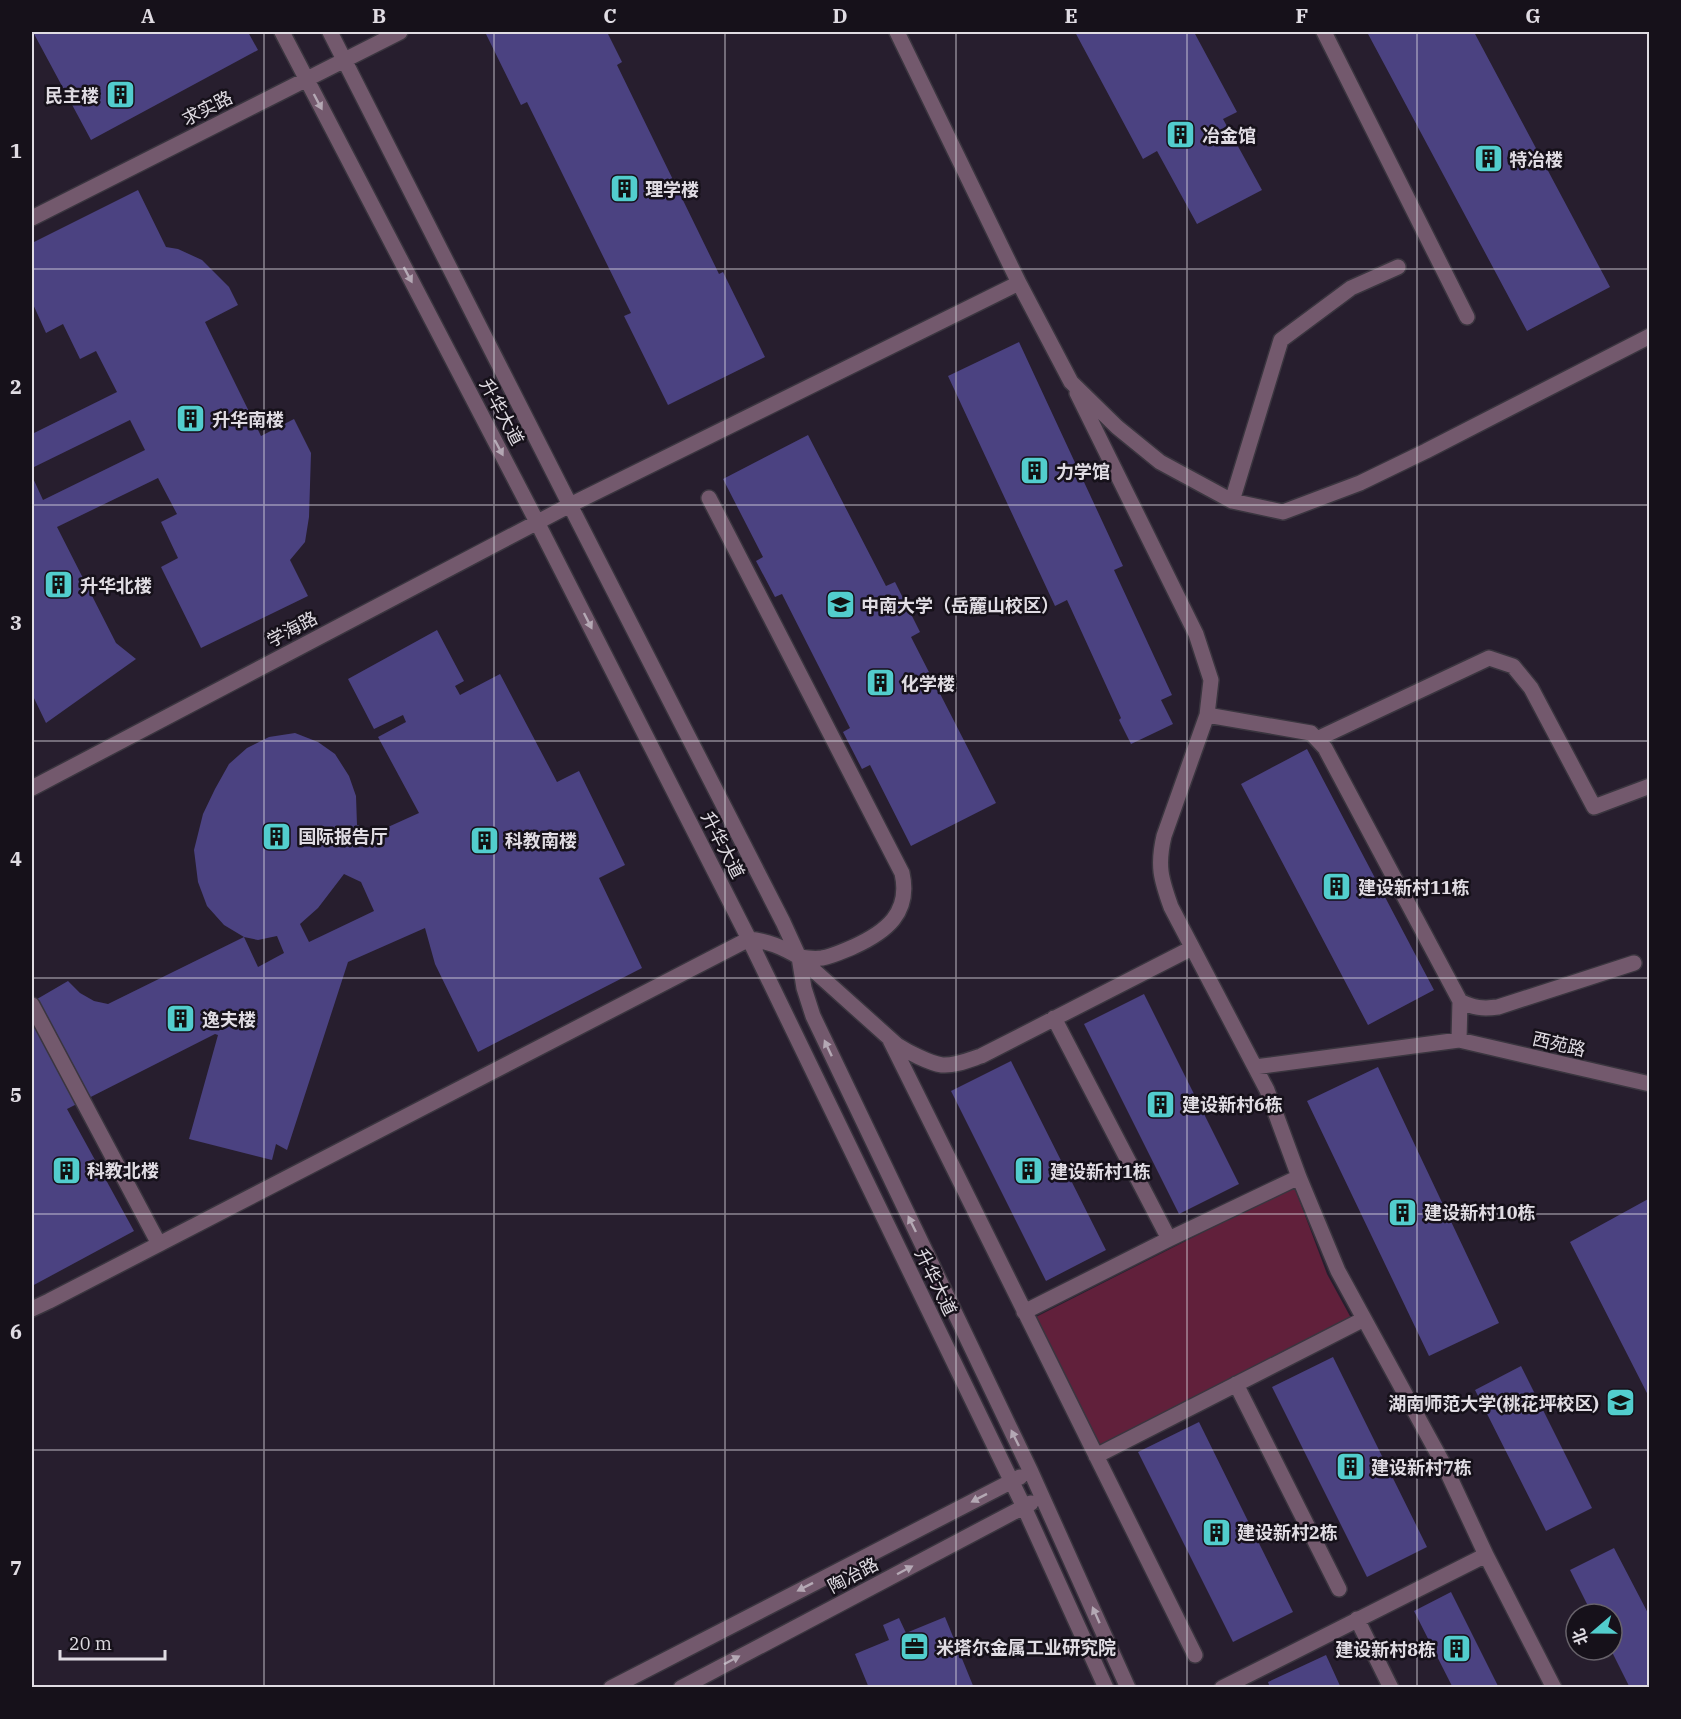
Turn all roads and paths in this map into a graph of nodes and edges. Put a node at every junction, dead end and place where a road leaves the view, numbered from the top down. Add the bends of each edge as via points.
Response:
1 (282, 32) edge
2 (330, 32) edge
3 (400, 32) edge
4 (897, 32) edge
5 (1324, 32) edge
6 (345, 60) junction
7 (306, 80) junction
8 (32, 218) edge
9 (1398, 267) dead end
10 (1019, 283) junction
11 (1467, 317) dead end
12 (1650, 336) edge
13 (1071, 381) junction
14 (710, 498) dead end
15 (1232, 501) junction
16 (570, 505) junction
17 (537, 522) junction
18 (1207, 715) junction
19 (1317, 739) junction
20 (1650, 786) edge
21 (32, 788) edge
22 (749, 939) junction
23 (1192, 948) junction
24 (799, 957) junction
25 (1634, 963) dead end
26 (1460, 1001) junction
27 (32, 1005) edge
28 (1054, 1018) junction
29 (888, 1037) junction
30 (1459, 1040) junction
31 (1255, 1067) junction
32 (1650, 1084) edge
33 (1299, 1177) junction
34 (1169, 1239) junction
35 (159, 1244) junction
36 (32, 1308) edge
37 (1024, 1312) junction
38 (1364, 1319) junction
39 (1236, 1384) junction
40 (1096, 1456) junction
41 (1031, 1472) junction
42 (1011, 1481) junction
43 (1043, 1497) junction
44 (1024, 1507) junction
45 (1486, 1555) junction
46 (1339, 1590) dead end
47 (1357, 1619) junction
48 (1195, 1655) dead end
49 (611, 1688) edge
50 (681, 1688) edge
51 (1106, 1688) edge
52 (1128, 1688) edge
53 (1222, 1688) edge
54 (1391, 1688) edge
55 (1554, 1688) edge

1 - 7 street, 升华大道
2 - 6 street, 升华大道
3 - 6 street, 求实路
4 - 10 street
5 - 11 street
6 - 7 street, 求实路
6 - 16 street, 升华大道
7 - 8 street, 求实路
7 -> 17 street, 升华大道
9 - 15 street via 1351,288 1281,340
10 - 13 street
10 - 16 street, 学海路
12 - 15 street via 1360,483 1282,512
13 - 15 street via 1117,427 1160,462
13 - 18 street via 1197,634 1211,680
14 - 24 street via 902,873 905,886 896,918 868,940 834,956
16 - 17 street, 学海路
16 - 24 street, 升华大道
17 - 21 street, 学海路
17 -> 22 street, 升华大道
18 - 19 street via 1311,733
18 - 23 street via 1159,856 1162,884
19 - 20 street via 1489,658 1513,666 1531,688 1594,807
19 - 26 street
22 - 24 street via 781,946
22 - 35 street
22 - 42 street, 升华大道
23 - 28 street
23 - 31 street
24 - 29 street
41 -> 24 street, 升华大道 via 813,1016
25 - 26 street via 1498,1007 1472,1007
26 - 30 street
27 - 35 street
28 - 29 street via 963,1063 942,1065 911,1054
28 - 34 street
29 - 37 street
30 - 31 street
30 - 32 street, 西苑路
31 - 33 street
33 - 34 street
33 - 38 street via 1338,1271
34 - 37 street
35 - 36 street
37 - 40 street
38 - 39 street
38 - 45 street via 1445,1467
39 - 40 street
39 - 46 street
40 - 48 street
41 - 42 street
41 - 43 street, 升华大道
42 - 44 street, 升华大道
42 -> 49 street
43 - 44 street, 陶冶路
52 -> 43 street, 升华大道
50 -> 44 street, 陶冶路
44 - 51 street, 升华大道
45 - 47 street
45 - 55 street
47 - 53 street
47 - 54 street

